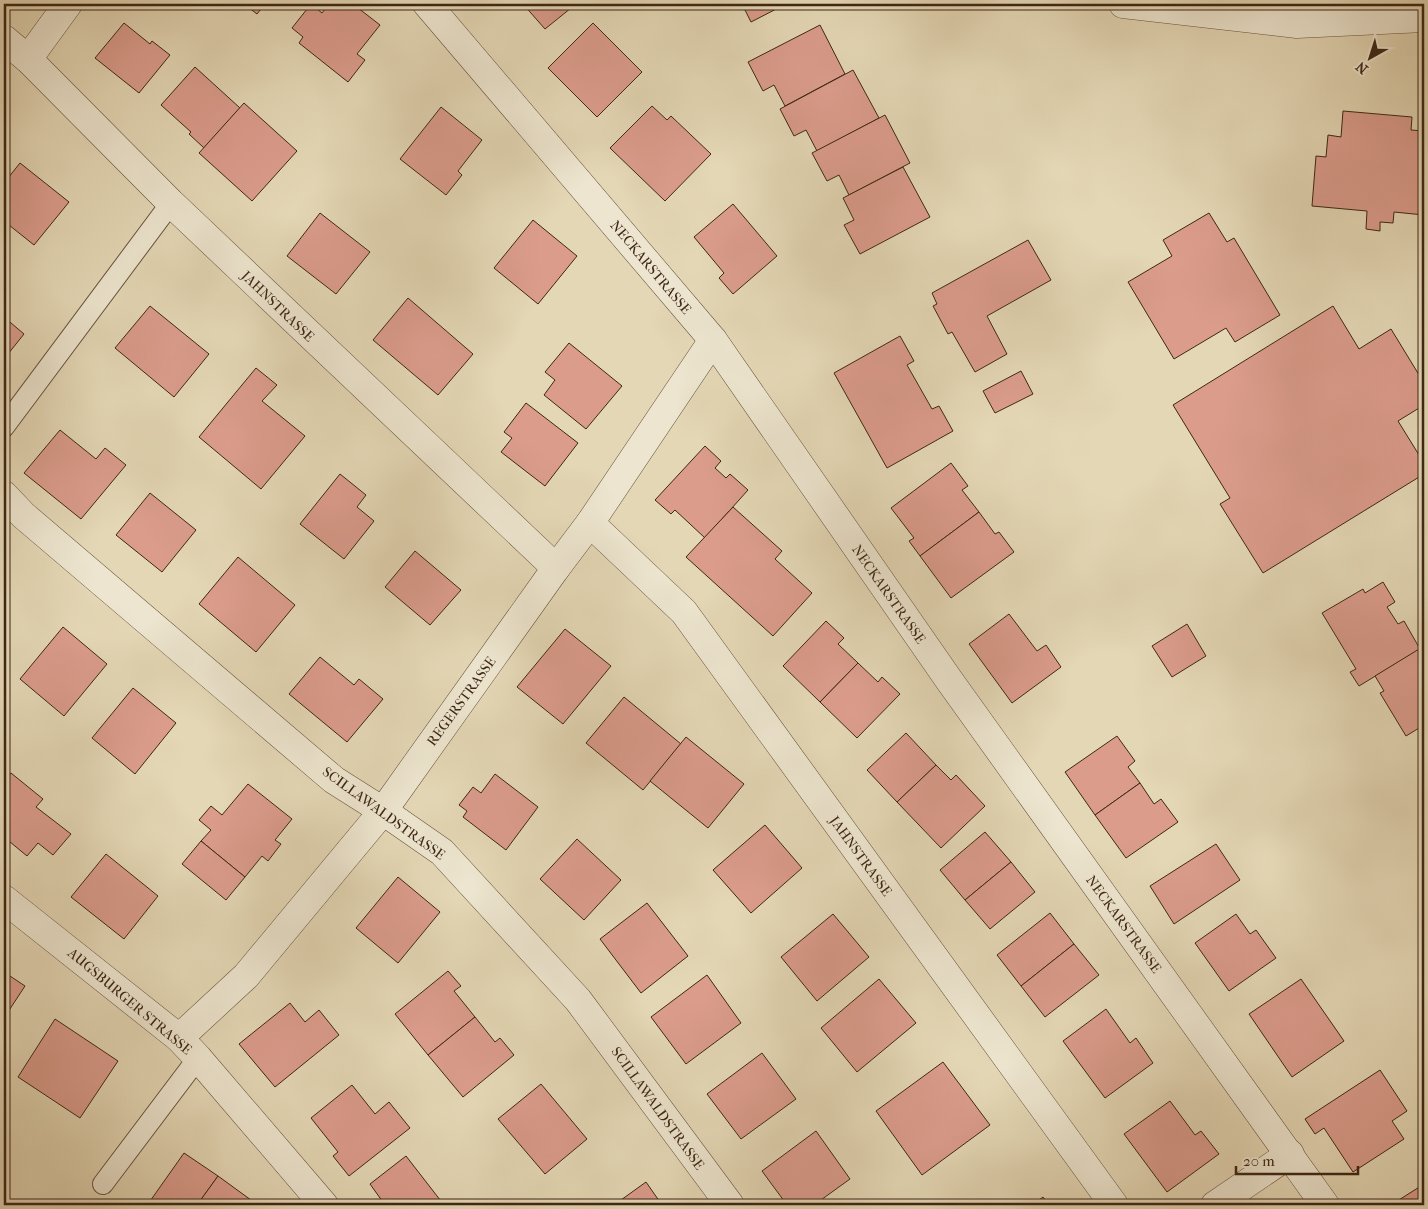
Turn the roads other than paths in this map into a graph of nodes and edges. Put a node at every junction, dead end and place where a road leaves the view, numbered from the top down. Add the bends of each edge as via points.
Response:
1 (68, 4) edge
2 (427, 4) edge
3 (1123, 4) edge
4 (1424, 18) edge
5 (4, 39) edge
6 (28, 59) junction
7 (172, 204) junction
8 (713, 340) junction
9 (4, 427) edge
10 (4, 495) edge
11 (590, 523) junction
12 (556, 568) junction
13 (383, 811) junction
14 (4, 899) edge
15 (179, 1038) junction
16 (198, 1058) junction
17 (1290, 1154) junction
18 (103, 1184) dead end
19 (324, 1205) edge
20 (730, 1205) edge
21 (1114, 1205) edge
22 (1215, 1205) edge
23 (1325, 1205) edge

1 - 6 street
2 - 8 street, NECKARSTRASSE
3 - 4 street via 1297,24
5 - 6 street, JAHNSTRASSE
6 - 7 street, JAHNSTRASSE
7 - 9 lane
7 - 12 street, JAHNSTRASSE
8 - 11 street, REGERSTRASSE
8 - 17 street, NECKARSTRASSE via 949,680
10 - 13 street, SCILLAWALDSTRASSE via 23,515 334,780
11 - 12 street, REGERSTRASSE
11 - 21 street, JAHNSTRASSE via 684,612
12 - 13 street, REGERSTRASSE
13 - 15 street, REGERSTRASSE via 246,976
13 - 20 street, SCILLAWALDSTRASSE via 442,852 578,1000
14 - 15 street, AUGSBURGER STRASSE
15 - 16 street, AUGSBURGER STRASSE
16 - 18 lane
16 - 19 street, AUGSBURGER STRASSE
17 - 22 street
17 - 23 street, NECKARSTRASSE

